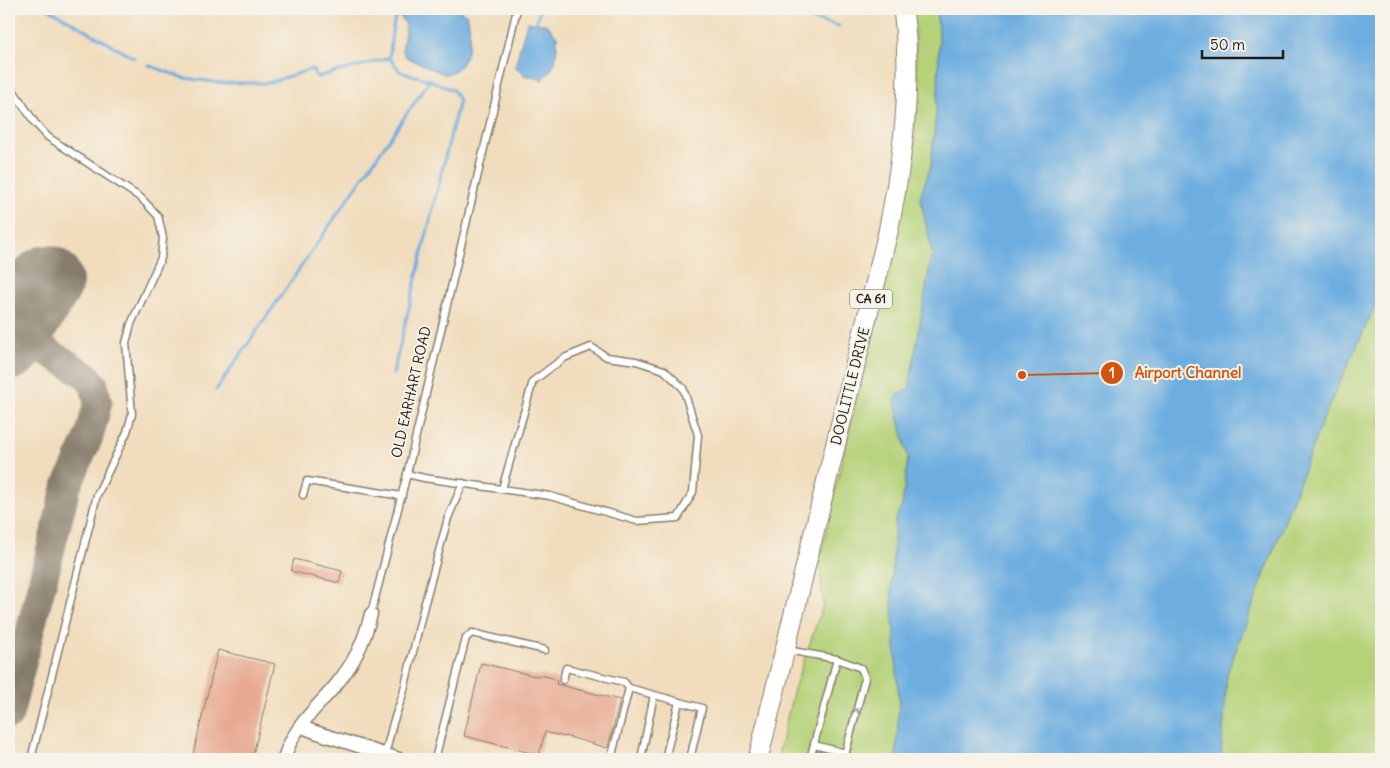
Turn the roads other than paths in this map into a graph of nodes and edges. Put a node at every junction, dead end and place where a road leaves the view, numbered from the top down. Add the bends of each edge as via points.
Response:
1 (517, 9) edge
2 (903, 9) edge
3 (9, 84) edge
4 (407, 474) junction
5 (463, 483) junction
6 (502, 489) junction
7 (303, 495) dead end
8 (402, 496) junction
9 (371, 614) joint
10 (785, 649) junction
11 (545, 650) dead end
12 (837, 660) junction
13 (562, 680) dead end
14 (629, 688) junction
15 (654, 696) junction
16 (679, 702) junction
17 (300, 726) junction
18 (814, 745) junction
19 (385, 755) junction
20 (845, 756) edge
21 (31, 759) edge
22 (284, 759) edge
23 (399, 759) edge
24 (435, 759) edge
25 (611, 759) edge
26 (641, 759) edge
27 (665, 759) edge
28 (690, 759) edge
29 (758, 759) edge
30 (810, 759) edge

1 - 4 lane, OLD EARHART ROAD
2 - 10 main road, DOOLITTLE DRIVE / CA 61 via 908,58 907,102 898,187
3 - 21 lane via 48,137 141,198 158,216 164,238 160,258 126,343 130,423 97,495
4 - 5 lane
4 - 8 lane, OLD EARHART ROAD
5 - 6 lane
5 - 19 lane via 448,518
6 - 6 lane via 550,496 637,521 678,518 693,492 698,435 683,388 664,370 608,357 591,347 564,358 533,382
7 - 8 lane via 306,481
8 - 9 lane, OLD EARHART ROAD
9 - 17 street, OLD EARHART ROAD via 366,637 357,656
10 - 12 lane
10 - 29 main road, DOOLITTLE DRIVE / CA 61
11 - 24 lane via 472,633 466,638
12 - 18 lane
20 -> 12 lane via 865,678 861,668
13 - 14 lane via 566,668 624,682
14 - 15 lane
14 - 25 lane
15 - 16 lane
15 - 26 lane
16 - 27 lane
16 - 28 lane via 702,708
17 - 19 street
17 - 22 street, OLD EARHART ROAD
18 - 20 lane
18 - 30 lane
19 - 23 street

